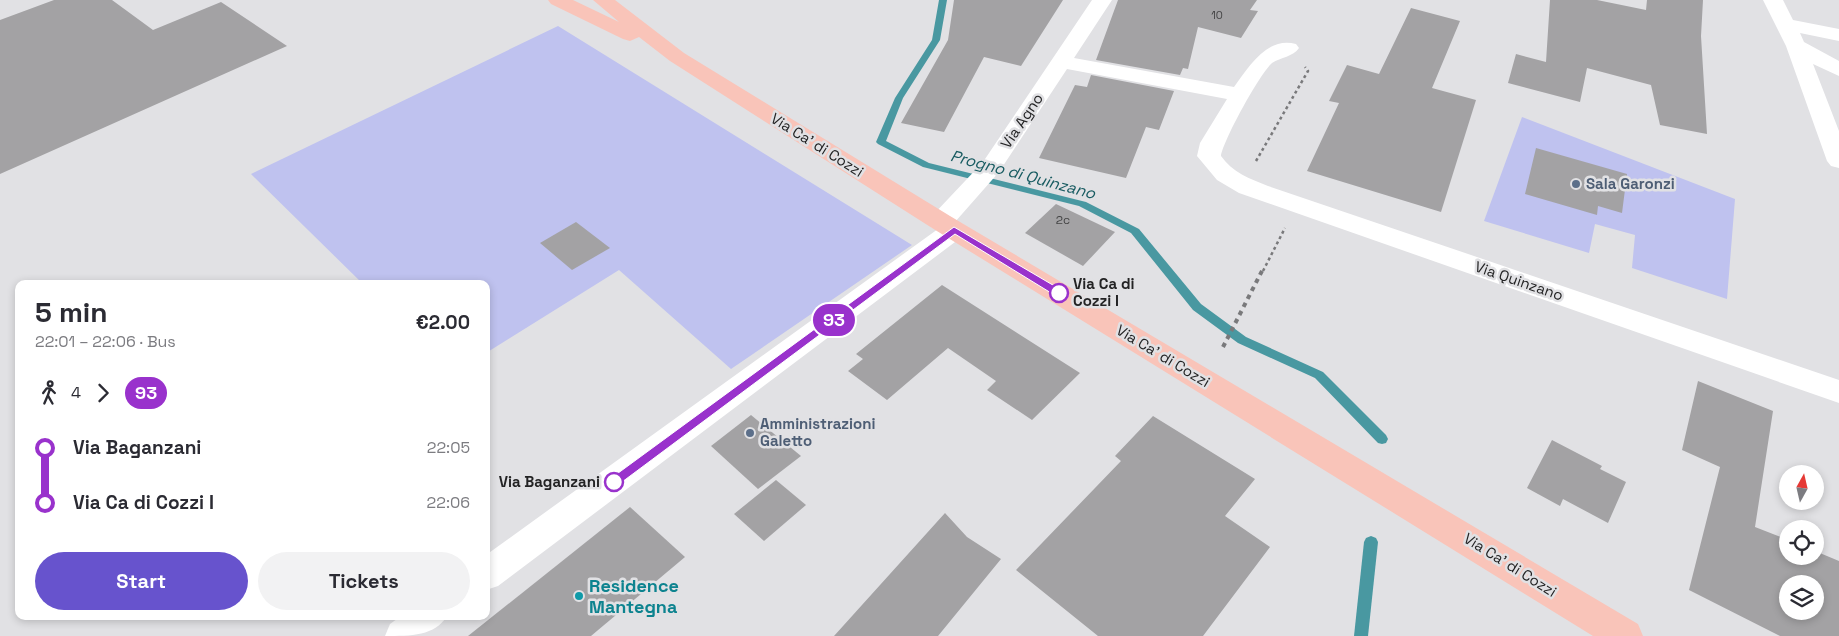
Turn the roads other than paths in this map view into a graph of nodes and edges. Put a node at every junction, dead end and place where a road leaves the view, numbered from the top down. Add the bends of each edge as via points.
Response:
1 (558, 0) edge
2 (603, 0) edge
3 (1102, 0) edge
4 (1773, 0) edge
5 (1785, 24) junction
6 (1839, 35) edge
7 (1796, 46) junction
8 (1289, 48) dead end
9 (677, 57) junction
10 (1061, 62) junction
11 (1839, 70) edge
12 (1240, 95) junction
13 (1839, 161) edge
14 (948, 226) junction
15 (1839, 392) edge
16 (490, 572) edge
17 (425, 620) edge
18 (403, 636) edge
19 (1625, 636) edge

1 - 9 main road, Via Ca' di Cozzi
2 - 9 main road, Via Ca' di Cozzi
3 - 10 street, Via Agno
4 - 5 street
5 - 6 street
5 - 7 street
7 - 11 street
7 - 13 street
8 - 12 street via 1265,59
9 - 14 main road, Via Ca' di Cozzi
10 - 12 street
10 - 14 street, Via Agno via 991,167 962,199
12 - 15 street, Via Quinzano via 1212,143 1209,156 1216,169 1244,185
14 - 16 street, Via Agno
14 - 19 main road, Via Ca' di Cozzi
17 - 18 street

